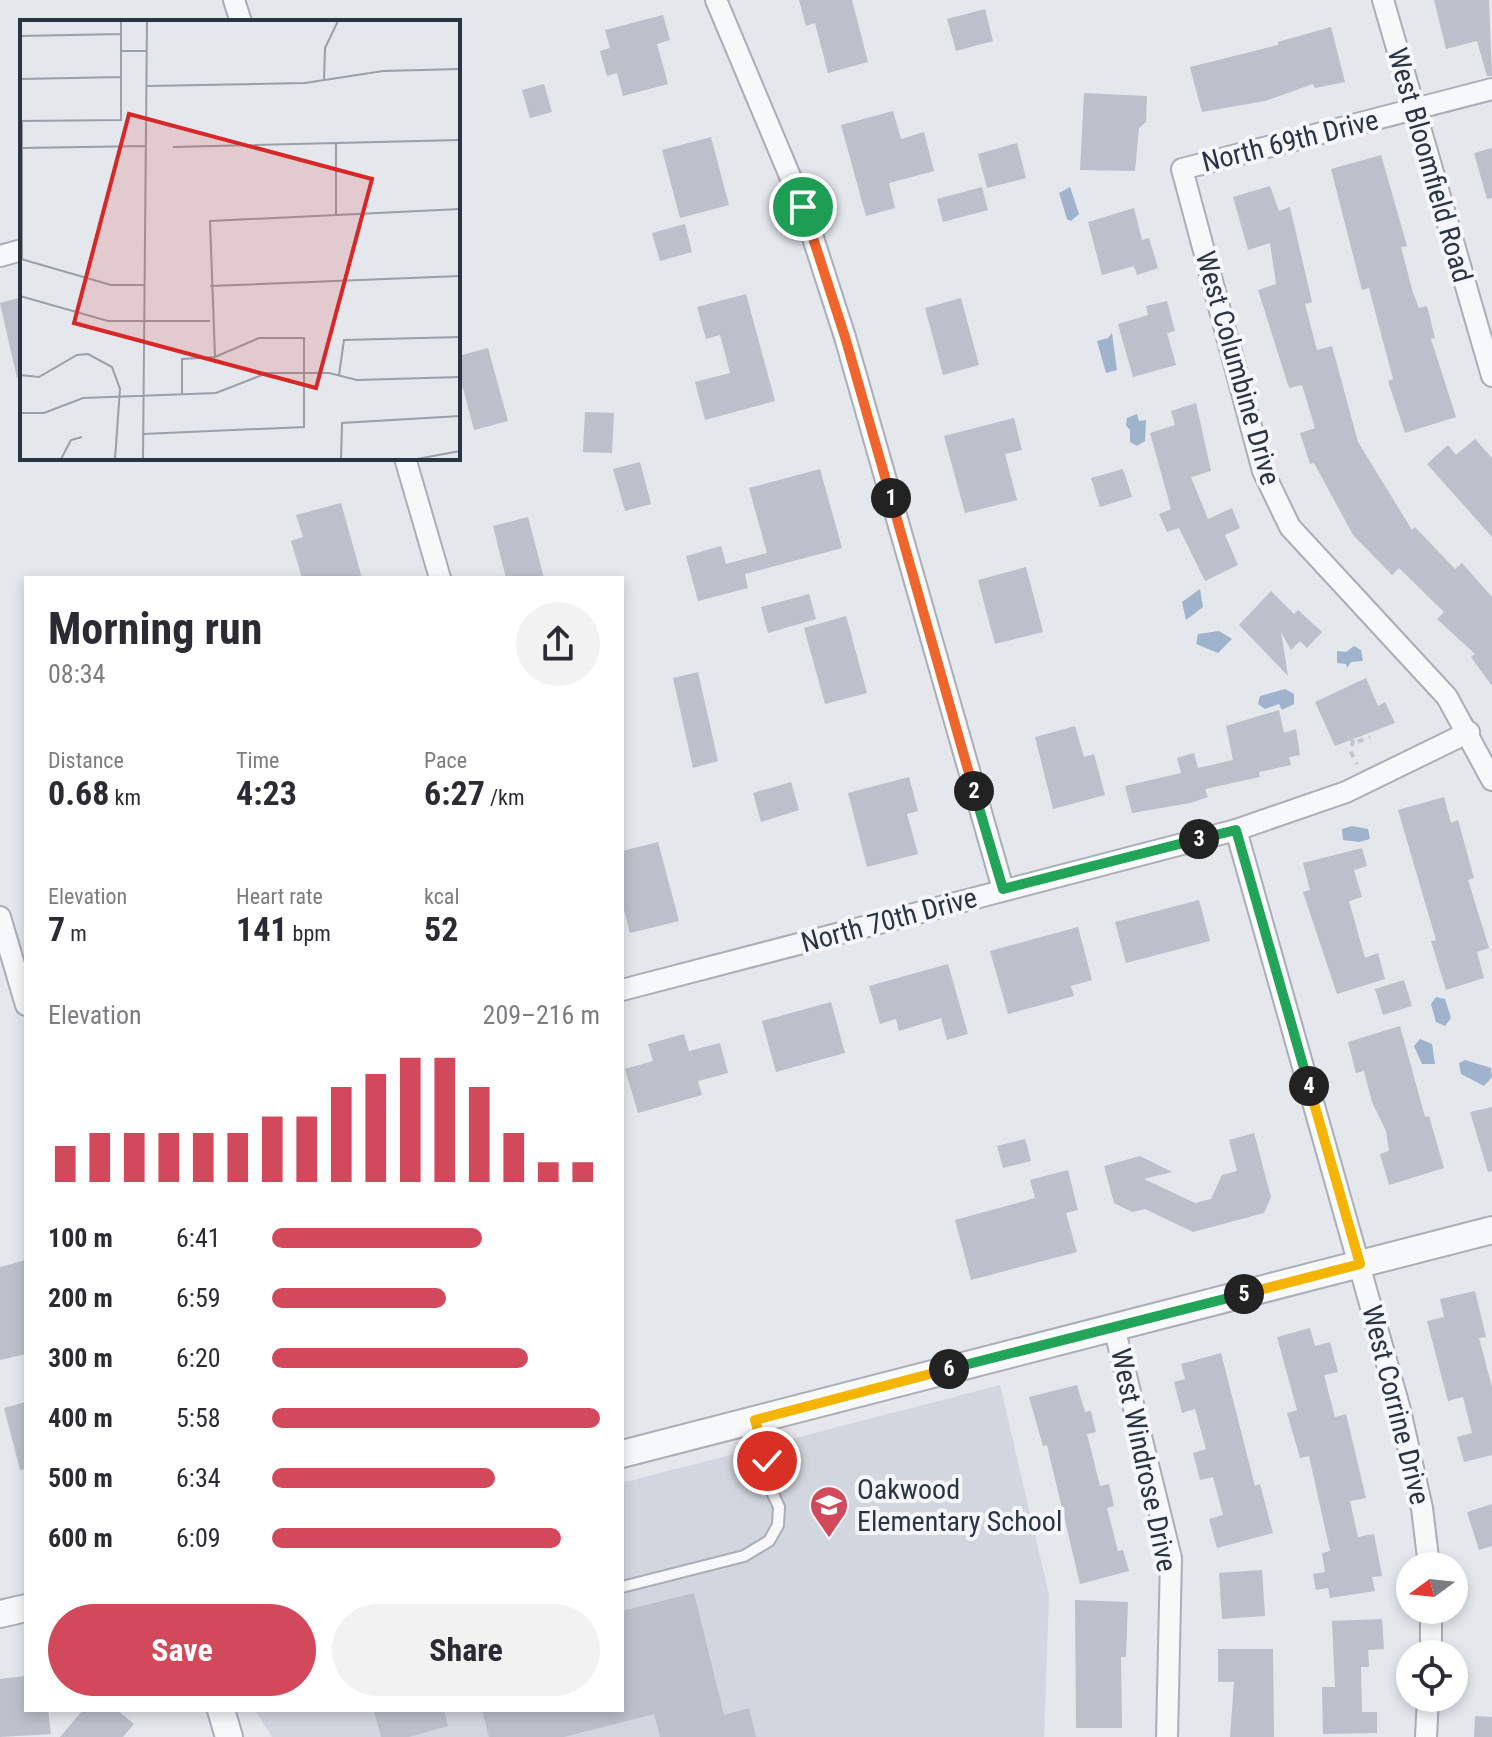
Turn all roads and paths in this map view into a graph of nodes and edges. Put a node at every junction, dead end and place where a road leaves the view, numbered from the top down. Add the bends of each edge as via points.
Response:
1 (234, 0) edge
2 (716, 0) edge
3 (1383, 0) edge
4 (240, 20) edge
5 (1492, 89) edge
6 (1415, 109) junction
7 (1182, 169) joint
8 (20, 251) edge
9 (0, 256) edge
10 (1492, 376) edge
11 (406, 460) edge
12 (439, 576) edge
13 (1469, 732) junction
14 (1347, 737) dead end
15 (1370, 737) dead end
16 (1492, 780) edge
17 (1236, 830) junction
18 (1003, 889) junction
19 (0, 917) edge
20 (624, 989) edge
21 (24, 998) edge
22 (1492, 1230) edge
23 (1360, 1264) junction
24 (1114, 1327) junction
25 (755, 1420) junction
26 (624, 1453) edge
27 (1427, 1552) edge
28 (624, 1586) edge
29 (24, 1608) edge
30 (0, 1614) edge
31 (222, 1712) edge
32 (1427, 1712) edge
33 (229, 1737) edge
34 (1167, 1737) edge
35 (1426, 1737) edge

1 - 4 street
2 - 18 street via 803,207 841,323
3 - 6 street, West Bloomfield Road
5 - 6 street, North 69th Drive
6 - 7 street, North 69th Drive
6 - 10 street, West Bloomfield Road
7 - 13 street, West Columbine Drive via 1263,471 1290,527 1421,666
8 - 9 street
11 - 12 street
13 - 16 street, West Columbine Drive
13 - 17 street, North 70th Drive via 1346,792
14 - 15 path via 1357,742
17 - 18 street, North 70th Drive
17 - 23 street, West Corrine Drive
18 - 20 street, North 70th Drive
19 - 21 street
22 - 23 street
23 - 24 street
23 - 27 street, West Corrine Drive via 1410,1445
24 - 25 street
24 - 34 street, West Windrose Drive via 1171,1558
25 - 26 street
25 - 28 lane via 767,1461 766,1479 779,1507 778,1525 769,1541 744,1556
29 - 30 street
31 - 33 street
32 - 35 street

